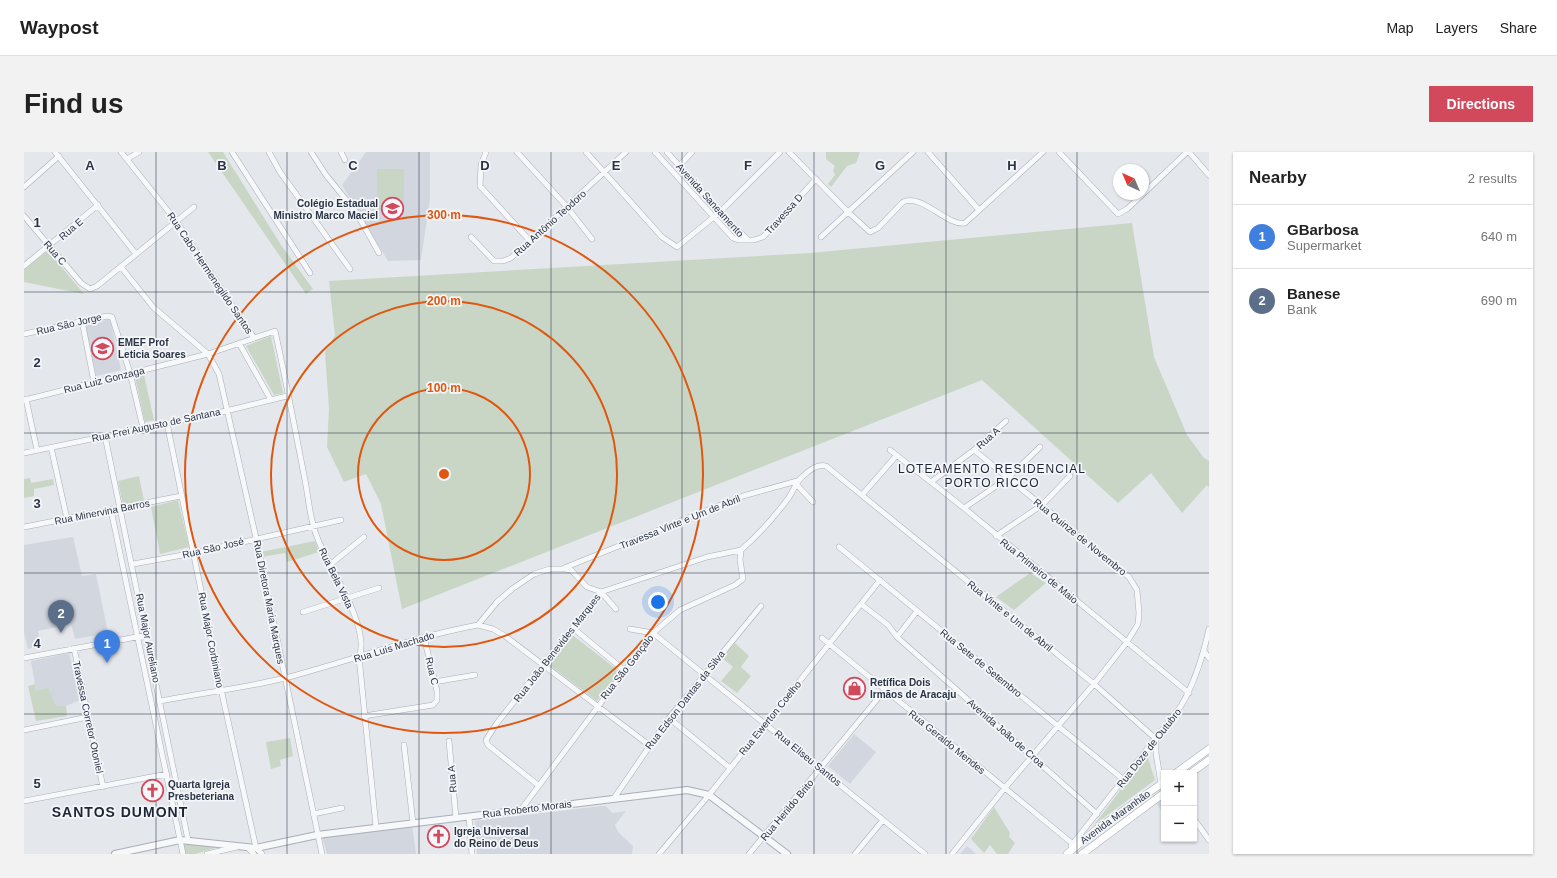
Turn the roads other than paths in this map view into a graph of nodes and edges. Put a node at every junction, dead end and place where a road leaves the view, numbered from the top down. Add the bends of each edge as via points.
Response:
1 (121, 152) edge
2 (139, 152) edge
3 (232, 152) edge
4 (269, 152) edge
5 (311, 152) edge
6 (341, 152) edge
7 (486, 152) edge
8 (517, 152) edge
9 (586, 152) edge
10 (626, 152) edge
11 (655, 152) edge
12 (667, 152) edge
13 (692, 152) edge
14 (780, 152) edge
15 (789, 152) edge
16 (913, 152) edge
17 (928, 152) edge
18 (1043, 152) edge
19 (1058, 152) edge
20 (1188, 152) edge
21 (57, 154) edge
22 (127, 159) junction
23 (345, 160) dead end
24 (679, 166) junction
25 (604, 173) junction
26 (1209, 175) edge
27 (816, 178) junction
28 (24, 187) edge
29 (1149, 188) edge
30 (1137, 200) edge
31 (98, 205) junction
32 (194, 207) dead end
33 (567, 208) junction
34 (979, 210) junction
35 (720, 212) junction
36 (848, 212) junction
37 (24, 216) edge
38 (714, 218) junction
39 (176, 221) junction
40 (471, 237) dead end
41 (821, 237) dead end
42 (592, 239) dead end
43 (747, 239) junction
44 (530, 241) junction
45 (50, 246) junction
46 (379, 253) dead end
47 (136, 254) junction
48 (24, 266) edge
49 (121, 267) junction
50 (350, 269) dead end
51 (310, 273) dead end
52 (82, 321) junction
53 (275, 331) joint
54 (24, 334) edge
55 (254, 338) junction
56 (239, 343) junction
57 (208, 354) junction
58 (130, 373) junction
59 (94, 382) junction
60 (287, 396) junction
61 (25, 399) edge
62 (271, 400) junction
63 (226, 411) junction
64 (1006, 421) dead end
65 (167, 423) junction
66 (144, 428) junction
67 (105, 436) junction
68 (51, 447) junction
69 (1040, 447) dead end
70 (37, 450) junction
71 (890, 450) dead end
72 (974, 450) junction
73 (24, 453) edge
74 (896, 456) junction
75 (1070, 476) dead end
76 (1008, 478) junction
77 (797, 482) junction
78 (930, 482) junction
79 (862, 495) junction
80 (181, 496) junction
81 (813, 502) dead end
82 (1042, 505) junction
83 (121, 508) junction
84 (964, 508) junction
85 (111, 510) junction
86 (67, 519) junction
87 (341, 520) dead end
88 (312, 526) junction
89 (24, 527) edge
90 (996, 536) junction
91 (364, 537) dead end
92 (256, 538) junction
93 (839, 547) dead end
94 (741, 550) junction
95 (194, 553) junction
96 (132, 564) junction
97 (331, 564) junction
98 (564, 569) junction
99 (880, 580) junction
100 (379, 588) dead end
101 (601, 592) junction
102 (347, 598) junction
103 (862, 604) junction
104 (761, 606) dead end
105 (616, 609) dead end
106 (917, 611) junction
107 (303, 612) dead end
108 (478, 625) junction
109 (573, 628) junction
110 (630, 629) dead end
111 (1209, 629) edge
112 (653, 633) junction
113 (147, 635) junction
114 (424, 636) junction
115 (137, 637) junction
116 (897, 637) junction
117 (822, 638) dead end
118 (1127, 642) junction
119 (829, 644) junction
120 (74, 648) junction
121 (1204, 651) junction
122 (359, 657) junction
123 (24, 658) edge
124 (1209, 658) edge
125 (543, 664) junction
126 (625, 670) junction
127 (704, 674) junction
128 (475, 675) dead end
129 (284, 678) junction
130 (434, 682) junction
131 (1094, 684) junction
132 (221, 689) junction
133 (884, 691) junction
134 (1189, 693) junction
135 (160, 701) junction
136 (597, 706) junction
137 (364, 716) junction
138 (88, 717) junction
139 (669, 718) junction
140 (766, 724) junction
141 (1058, 725) junction
142 (24, 730) edge
143 (1156, 739) junction
144 (448, 741) dead end
145 (404, 745) dead end
146 (649, 745) junction
147 (1209, 749) edge
148 (1033, 757) junction
149 (1209, 760) edge
150 (730, 768) junction
151 (822, 769) junction
152 (1180, 770) edge
153 (1195, 770) edge
154 (167, 774) junction
155 (1161, 778) edge
156 (1124, 780) junction
157 (1161, 784) edge
158 (538, 785) junction
159 (103, 786) junction
160 (1004, 789) junction
161 (709, 795) junction
162 (1161, 795) edge
163 (614, 798) junction
164 (24, 801) edge
165 (342, 808) dead end
166 (520, 811) junction
167 (313, 814) junction
168 (1097, 814) junction
169 (469, 816) junction
170 (456, 818) junction
171 (883, 820) junction
172 (413, 823) junction
173 (1197, 823) edge
174 (376, 828) junction
175 (317, 835) junction
176 (764, 837) junction
177 (180, 840) junction
178 (188, 840) junction
179 (1209, 840) edge
180 (1073, 844) junction
181 (238, 847) junction
182 (255, 851) edge
183 (115, 854) edge
184 (183, 854) edge
185 (207, 854) edge
186 (262, 854) edge
187 (322, 854) edge
188 (472, 854) edge
189 (659, 854) edge
190 (749, 854) edge
191 (787, 854) edge
192 (855, 854) edge
193 (925, 854) edge
194 (952, 854) edge
195 (1067, 854) edge
196 (1082, 854) edge

1 - 22 street, Rua Cabo Hermenegildo Santos
2 - 22 street
3 - 51 street
4 - 50 street via 280,172
5 - 46 street via 362,222
6 - 23 street
7 - 44 street via 479,181 484,191
8 - 33 street
9 - 25 street
10 - 25 street, Rua Antônio Teodoro
11 - 38 street, Avenida Saneamento
12 - 24 street, Avenida Saneamento
13 - 24 street
14 - 35 street
15 - 27 street
16 - 36 street
17 - 34 street
18 - 34 street
19 - 30 street via 1118,214
20 - 26 street
20 - 29 street
21 - 28 street
21 - 31 street
22 - 39 street, Rua Cabo Hermenegildo Santos
24 - 35 street, Avenida Saneamento
25 - 33 street, Rua Antônio Teodoro
25 - 38 street via 662,236 677,247
27 - 36 street
27 - 43 street, Travessa D via 764,236 757,240
31 - 45 street, Rua E
31 - 47 street
32 - 39 street
33 - 42 street
33 - 44 street, Rua Antônio Teodoro
34 - 36 street via 965,223 961,223 924,205 905,201 870,232
35 - 38 street
35 - 43 street, Avenida Saneamento
36 - 41 street
37 - 45 street, Rua C
38 - 43 street, Avenida Saneamento via 735,239
39 - 47 street
39 - 55 street, Rua Cabo Hermenegildo Santos
40 - 44 street, Rua Antônio Teodoro via 494,261 511,258
45 - 48 street, Rua E
45 - 49 street, Rua C via 88,289 97,286
47 - 49 street
49 - 57 street via 153,307
52 - 54 street, Rua São Jorge
52 - 58 street, Rua São Jorge via 106,316 113,318
52 - 59 street
53 - 55 street, Rua Luiz Gonzaga
53 - 60 street, Rua Bela Vista
55 - 56 street, Rua Luiz Gonzaga
56 - 57 street, Rua Luiz Gonzaga
56 - 62 street
57 - 58 street, Rua Luiz Gonzaga
57 - 63 street, Rua Diretora Maria Marques via 219,374
58 - 59 street, Rua Luiz Gonzaga
58 - 66 street
59 - 61 street, Rua Luiz Gonzaga
60 - 62 street, Rua Frei Augusto de Santana
60 - 88 street, Rua Bela Vista via 306,482
61 - 70 street
62 - 63 street, Rua Frei Augusto de Santana
63 - 65 street, Rua Frei Augusto de Santana
63 - 92 street, Rua Diretora Maria Marques
64 - 72 street, Rua A
65 - 66 street, Rua Frei Augusto de Santana
65 - 80 street, Rua Major Corbiniano
66 - 67 street, Rua Frei Augusto de Santana
67 - 68 street, Rua Frei Augusto de Santana
67 - 83 street, Rua Major Aureliano
68 - 70 street, Rua Frei Augusto de Santana
68 - 86 street
69 - 76 street
70 - 73 street, Rua Frei Augusto de Santana
71 - 74 street, Rua Primeiro de Maio
72 - 76 street, Rua Quinze de Novembro
72 - 78 street, Rua A
74 - 78 street, Rua Primeiro de Maio
74 - 79 street
75 - 82 street
76 - 82 street, Rua Quinze de Novembro
76 - 84 street
77 - 79 street, Rua Vinte e Um de Abril via 821,465 826,466
77 - 81 street
77 - 94 street via 786,502
77 - 98 street, Travessa Vinte e Um de Abril via 743,496
78 - 84 street, Rua Primeiro de Maio
79 - 131 street, Rua Vinte e Um de Abril
80 - 83 street, Rua Minervina Barros
80 - 95 street, Rua Major Corbiniano
82 - 90 street
82 - 118 street, Rua Quinze de Novembro via 1132,580 1137,590 1138,624
83 - 85 street, Rua Minervina Barros
83 - 96 street, Rua Major Aureliano
84 - 90 street, Rua Primeiro de Maio
85 - 86 street, Rua Minervina Barros
85 - 115 street, Rua Major Aureliano
86 - 89 street, Rua Minervina Barros
87 - 88 street, Rua São José
88 - 92 street, Rua São José
88 - 97 street, Rua Bela Vista
90 - 118 street, Rua Primeiro de Maio
91 - 97 street
92 - 95 street, Rua São José
92 - 129 street, Rua Diretora Maria Marques
93 - 99 street, Rua Sete de Setembro
94 - 101 street, Rua João Benevides Marques via 707,557
94 - 112 street, Rua São Gonçalo via 743,579 680,610
95 - 96 street, Rua São José
95 - 132 street, Rua Major Corbiniano
96 - 113 street, Rua Major Aureliano
97 - 102 street, Rua Bela Vista
98 - 101 street via 571,570 587,587
98 - 108 street via 543,570 524,580 497,602
99 - 103 street, Rua Ewerton Coelho
99 - 106 street, Rua Sete de Setembro
100 - 102 street
101 - 105 street
101 - 109 street, Rua João Benevides Marques
102 - 107 street
102 - 122 street, Rua Bela Vista via 362,649
103 - 116 street, Avenida João de Croa via 888,625
103 - 119 street, Rua Ewerton Coelho
104 - 127 street, Rua Edson Dantas da Silva
106 - 116 street
106 - 141 street, Rua Sete de Setembro
108 - 114 street, Rua Luís Machado
108 - 125 street via 498,632
109 - 125 street, Rua João Benevides Marques
109 - 126 street
110 - 112 street
111 - 121 street, Rua Doze de Outubro
112 - 126 street, Rua São Gonçalo
112 - 127 street, Rua Eliseu Santos
113 - 115 street
113 - 135 street, Rua Major Aureliano
114 - 122 street, Rua Luís Machado
114 - 130 street, Rua C
115 - 120 street
115 - 154 street, Rua Major Aureliano
116 - 148 street, Avenida João de Croa
117 - 119 street, Rua Geraldo Mendes
118 - 131 street
118 - 134 street, Rua Primeiro de Maio
119 - 133 street, Rua Geraldo Mendes
119 - 140 street, Rua Ewerton Coelho
120 - 123 street
120 - 138 street, Travessa Corretor Otoniel
121 - 124 street
121 - 134 street, Rua Doze de Outubro
122 - 129 street, Rua Luís Machado
122 - 137 street, Rua Bela Vista
125 - 136 street
125 - 158 street, Rua João Benevides Marques via 486,740 488,745
126 - 136 street, Rua São Gonçalo
127 - 139 street, Rua Edson Dantas da Silva
127 - 140 street, Rua Eliseu Santos
128 - 130 street
129 - 132 street, Rua Luís Machado
129 - 167 street, Rua Diretora Maria Marques
130 - 137 street, Rua C via 437,695 434,705
131 - 141 street
131 - 143 street, Rua Vinte e Um de Abril
132 - 135 street, Rua Luís Machado
132 - 182 street, Rua Major Corbiniano
133 - 151 street, Rua Herildo Brito
133 - 160 street, Rua Geraldo Mendes
134 - 143 street, Rua Doze de Outubro
135 - 178 street, Rua Major Aureliano
136 - 146 street
136 - 158 street, Rua São Gonçalo
137 - 174 street, Rua Bela Vista
138 - 142 street
138 - 159 street, Travessa Corretor Otoniel
139 - 146 street, Rua Edson Dantas da Silva
139 - 150 street
140 - 150 street, Rua Ewerton Coelho
140 - 151 street, Rua Eliseu Santos
141 - 148 street
141 - 156 street, Rua Sete de Setembro
143 - 155 street
143 - 156 street, Rua Doze de Outubro
144 - 170 street, Rua A
145 - 172 street
146 - 163 street, Rua Edson Dantas da Silva
147 - 152 main road
148 - 160 street
148 - 168 street, Avenida João de Croa
149 - 153 main road
150 - 161 street, Rua Ewerton Coelho
151 - 171 street, Rua Eliseu Santos
151 - 176 street, Rua Herildo Brito
154 - 159 street
154 - 177 street, Rua Major Aureliano
156 - 168 street, Rua Doze de Outubro
157 - 195 main road, Avenida Maranhão via 1097,829
158 - 166 street, Rua São Gonçalo
159 - 164 street
160 - 180 street, Rua Geraldo Mendes
160 - 194 street
161 - 163 street, Rua Roberto Morais via 687,790
161 - 176 street, Rua Roberto Morais
161 - 189 street, Rua Ewerton Coelho
162 - 196 main road, Avenida Maranhão
163 - 166 street, Rua Roberto Morais
165 - 167 street
166 - 169 street, Rua Roberto Morais
167 - 175 street, Rua Diretora Maria Marques
168 - 180 street, Rua Doze de Outubro
169 - 170 street, Rua Roberto Morais
169 - 188 street
170 - 172 street, Rua Roberto Morais
171 - 192 street
171 - 193 street, Rua Eliseu Santos
172 - 174 street, Rua Roberto Morais
173 - 179 street
174 - 175 street, Rua Roberto Morais
175 - 182 street, Rua Roberto Morais
175 - 187 street, Rua Diretora Maria Marques
176 - 190 street, Rua Herildo Brito
176 - 191 street, Rua Roberto Morais
177 - 178 street, Rua Roberto Morais
177 - 183 street, Rua Roberto Morais
177 - 184 street, Rua Major Aureliano
178 - 181 street, Rua Roberto Morais
180 - 195 street, Rua Doze de Outubro
181 - 182 street, Rua Roberto Morais
181 - 185 street
182 - 186 street

